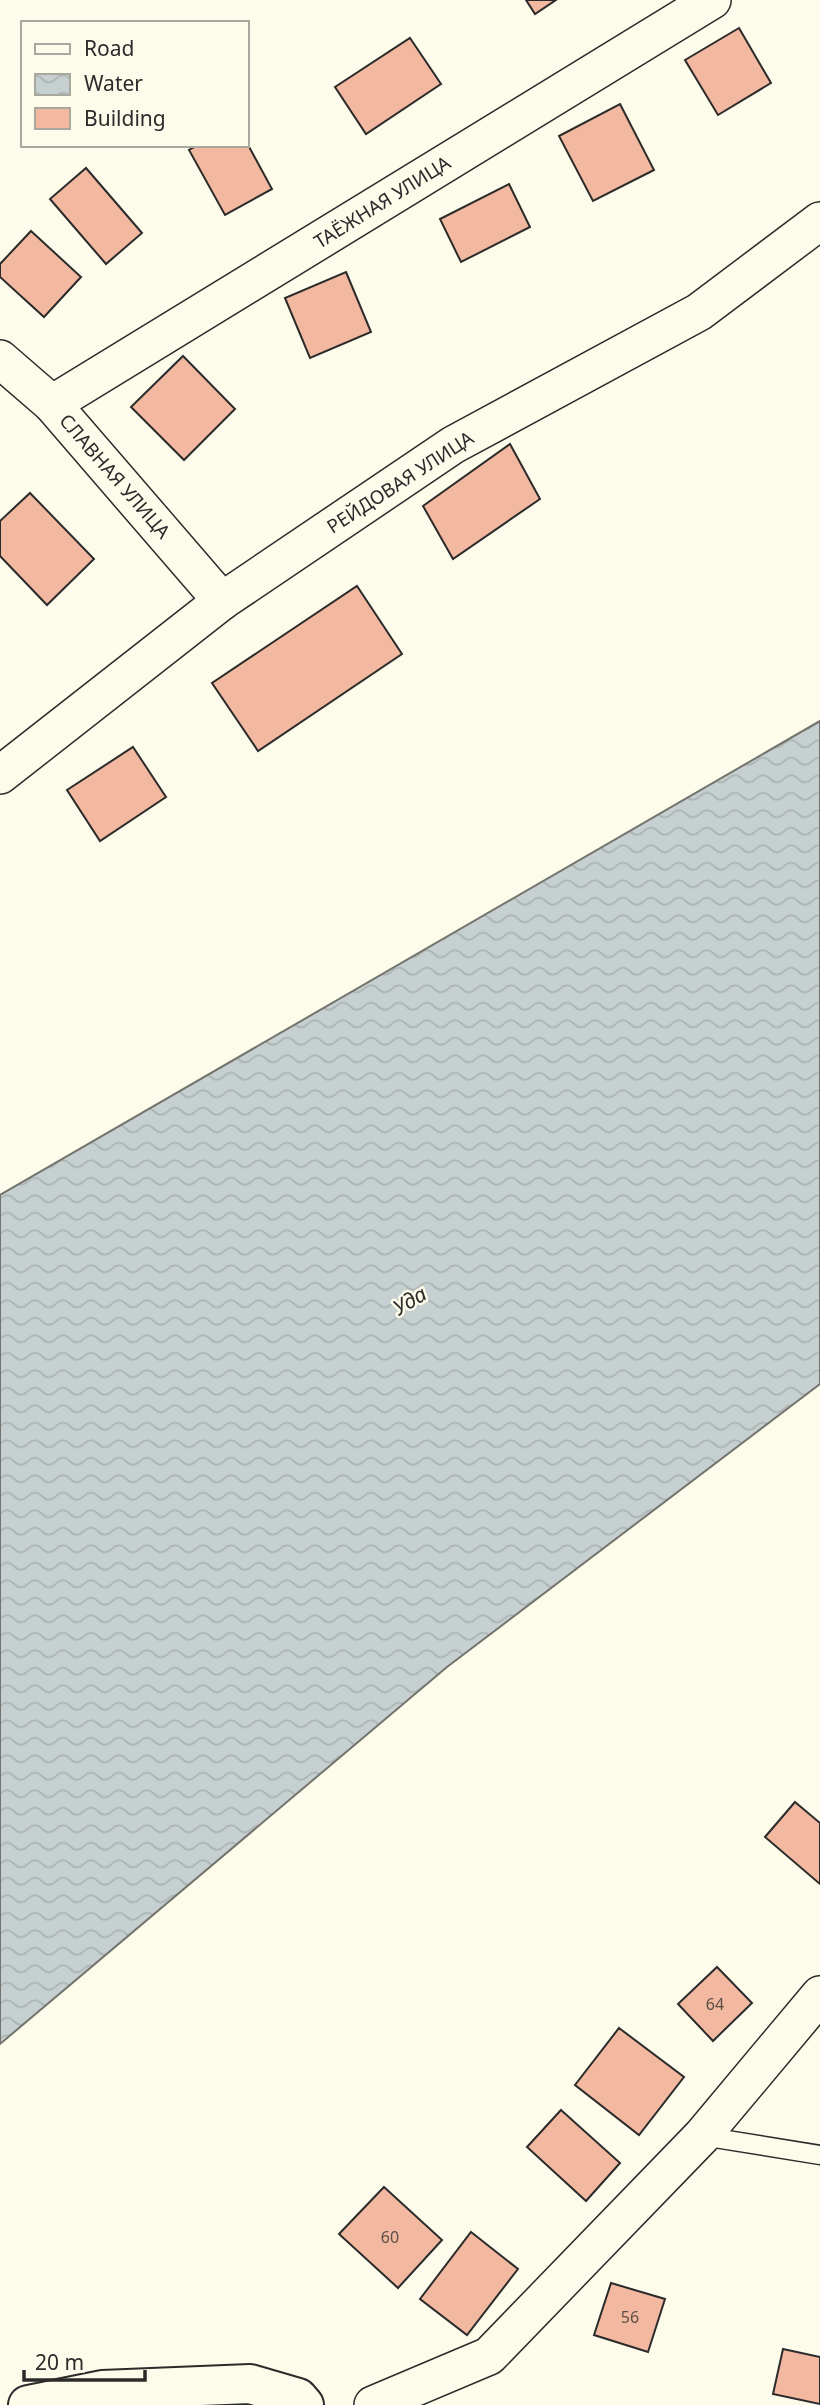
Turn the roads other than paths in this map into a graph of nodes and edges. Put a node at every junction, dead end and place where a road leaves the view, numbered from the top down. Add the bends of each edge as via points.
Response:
1 (712, 0) edge
2 (820, 221) edge
3 (0, 359) edge
4 (52, 404) junction
5 (222, 601) junction
6 (0, 775) edge
7 (820, 1994) edge
8 (702, 2136) junction
9 (820, 2155) edge
10 (28, 2405) edge
11 (304, 2405) edge
12 (373, 2405) edge

1 - 4 street, ТАЁЖНАЯ УЛИЦА
2 - 5 street, РЕЙДОВАЯ УЛИЦА via 699,312 453,445
3 - 4 street, СЛАВНАЯ УЛИЦА
4 - 5 street, СЛАВНАЯ УЛИЦА
5 - 6 street, РЕЙДОВАЯ УЛИЦА
7 - 8 street
8 - 9 lane
8 - 12 street via 489,2356
10 - 11 main road via 102,2390 238,2384 298,2398

